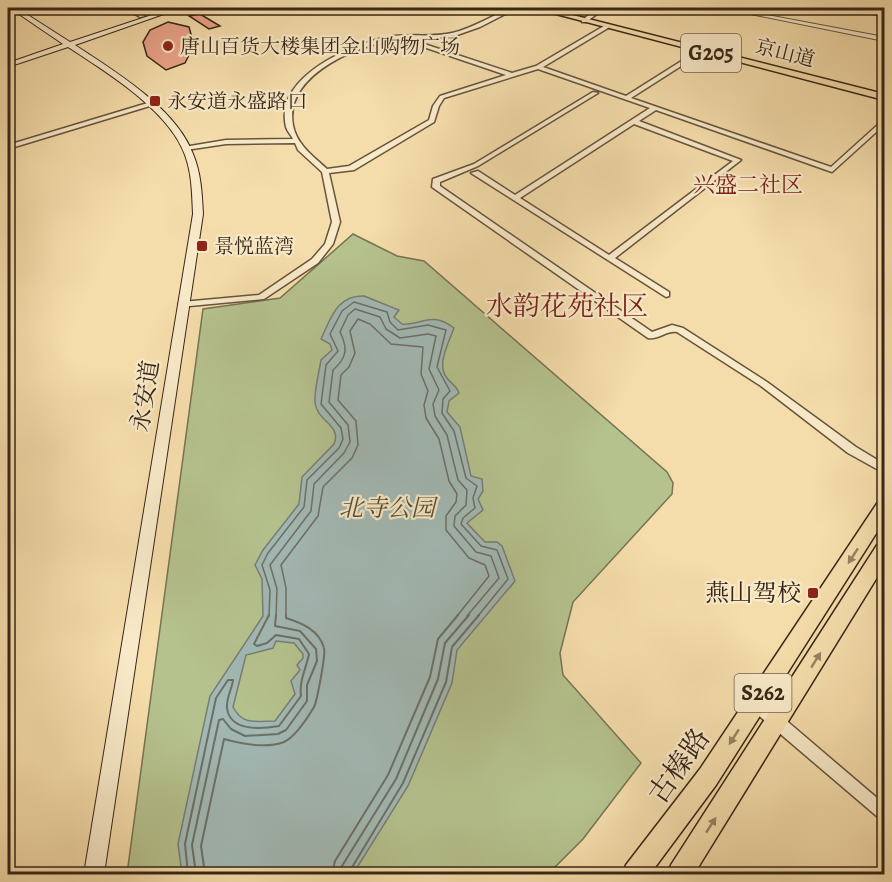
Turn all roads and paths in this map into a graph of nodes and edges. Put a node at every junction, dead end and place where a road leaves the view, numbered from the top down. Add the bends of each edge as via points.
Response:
1 (13, 8) edge
2 (127, 8) edge
3 (171, 8) edge
4 (178, 8) edge
5 (514, 8) edge
6 (537, 8) edge
7 (602, 8) edge
8 (724, 8) edge
9 (846, 8) edge
10 (885, 15) edge
11 (142, 16) junction
12 (584, 21) junction
13 (606, 27) junction
14 (399, 37) junction
15 (885, 39) edge
16 (66, 44) junction
17 (701, 51) junction
18 (8, 64) edge
19 (538, 67) junction
20 (513, 75) junction
21 (596, 93) dead end
22 (885, 97) edge
23 (626, 98) junction
24 (151, 104) junction
25 (655, 108) junction
26 (634, 122) junction
27 (885, 122) edge
28 (294, 141) junction
29 (8, 147) edge
30 (186, 148) junction
31 (325, 171) junction
32 (475, 172) dead end
33 (515, 198) junction
34 (610, 258) junction
35 (666, 294) dead end
36 (182, 306) junction
37 (885, 469) edge
38 (885, 507) edge
39 (885, 551) edge
40 (756, 704) junction
41 (777, 722) junction
42 (885, 813) edge
43 (94, 874) edge
44 (635, 874) edge
45 (680, 874) edge

1 - 16 main road, 永安道
2 - 11 street
3 - 11 main road
4 - 16 main road
5 - 14 street via 449,36
6 - 12 main road, 京山道 / G205
7 - 12 street
8 - 15 street
9 - 10 street
11 - 16 main road
12 - 13 main road, 京山道 / G205
13 - 17 main road, 京山道 / G205
13 - 19 street
14 - 20 street
14 - 28 street via 358,47 304,81 289,106 287,122
16 - 18 main road
16 - 24 main road, 永安道
17 - 22 main road, 京山道 / G205
17 - 23 street
19 - 20 street
19 - 23 street
20 - 31 street via 442,97 432,121 351,168
21 - 37 street via 476,165 436,181 436,187 651,336 672,328 680,330
23 - 25 street
24 - 29 street
24 - 30 main road, 永安道 via 177,131
25 - 26 street
25 - 27 street via 832,170
26 - 33 street
26 - 34 street via 738,160
28 - 30 street via 226,142
28 - 31 street
30 - 36 main road, 永安道 via 196,184 198,214
31 - 36 street via 336,222 329,244 315,261 261,297
32 - 33 street
33 - 34 street
34 - 35 street
36 - 43 main road, 永安道
38 -> 40 main road, 古榛路 / S262
41 -> 39 main road, S262
40 - 41 street
40 -> 44 main road, 古榛路 / S262 via 708,777
41 - 42 street
45 -> 41 main road, S262

